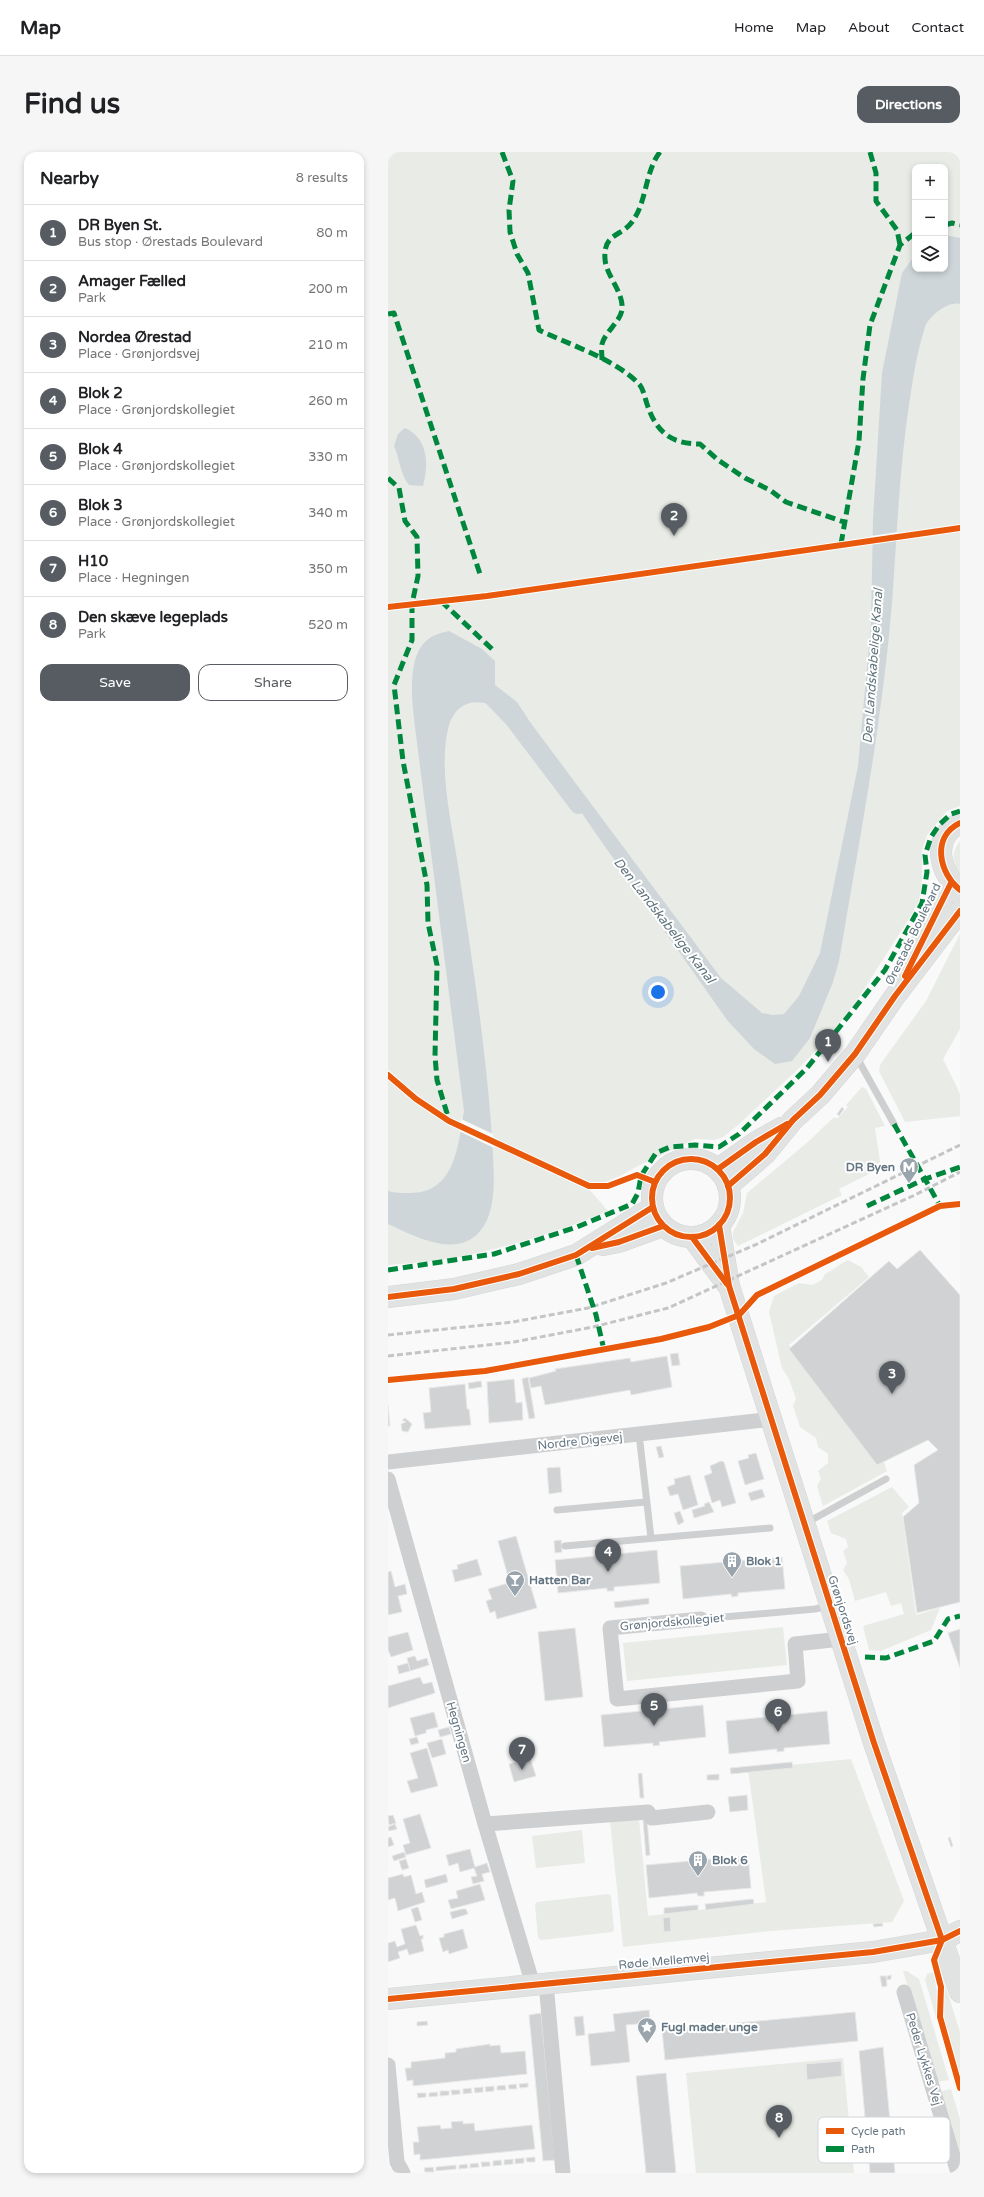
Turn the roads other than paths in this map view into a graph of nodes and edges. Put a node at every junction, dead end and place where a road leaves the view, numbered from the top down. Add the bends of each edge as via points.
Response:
1 (960, 823) edge
2 (955, 886) edge
3 (960, 911) edge
4 (895, 996) junction
5 (855, 1054) junction
6 (894, 1124) dead end
7 (723, 1178) junction
8 (653, 1207) junction
9 (719, 1225) junction
10 (663, 1226) junction
11 (692, 1237) junction
12 (587, 1249) junction
13 (728, 1286) junction
14 (388, 1297) edge
15 (773, 1419) junction
16 (638, 1434) junction
17 (388, 1462) edge
18 (388, 1479) edge
19 (886, 1479) dead end
20 (646, 1502) junction
21 (556, 1510) dead end
22 (804, 1524) junction
23 (770, 1528) dead end
24 (651, 1538) junction
25 (565, 1546) dead end
26 (830, 1606) junction
27 (701, 1619) joint
28 (841, 1639) junction
29 (708, 1812) dead end
30 (485, 1824) junction
31 (960, 1931) edge
32 (942, 1940) junction
33 (539, 1984) junction
34 (904, 1992) dead end
35 (960, 1992) edge
36 (388, 1999) edge
37 (388, 2065) edge
38 (941, 2117) edge
39 (950, 2146) edge
40 (403, 2173) edge
41 (563, 2173) edge
42 (958, 2173) edge

1 - 2 street via 948,834 942,846 944,872
2 - 4 street, Ørestads Boulevard
3 - 4 street, Ørestads Boulevard
4 - 5 street, Ørestads Boulevard
5 - 6 lane
5 - 7 street, Ørestads Boulevard via 765,1154
7 - 8 street via 710,1164 696,1159 680,1160 663,1170 655,1182
7 - 9 street via 729,1207
8 - 10 street
8 - 12 street
9 - 11 street via 711,1231
9 - 13 street, Grønjordsvej
10 - 11 street via 677,1234
10 - 12 street via 619,1242
11 - 13 street, Grønjordsvej
12 - 14 street via 520,1274 454,1289
13 - 15 street, Grønjordsvej
15 - 16 street, Nordre Digevej
15 - 22 street, Grønjordsvej
16 - 17 street, Nordre Digevej
16 - 20 lane
18 - 30 street, Hegningen
19 - 22 lane
20 - 21 lane
20 - 24 lane
22 - 26 street, Grønjordsvej
23 - 24 lane
24 - 25 lane
26 - 27 lane, Grønjordskollegiet
26 - 28 street, Grønjordsvej
27 - 28 street, Grønjordskollegiet via 610,1628 617,1698 798,1681 795,1644
28 - 32 street, Grønjordsvej
29 - 30 street via 652,1818 648,1812
30 - 33 street, Hegningen
31 - 32 street, Røde Mellemvej
32 - 33 street, Røde Mellemvej via 873,1952
32 - 35 street
33 - 36 street, Røde Mellemvej
33 - 41 street
34 - 38 street, Peder Lykkes Vej
37 - 40 street via 397,2162
39 - 42 street, Peder Lykkes Vej

